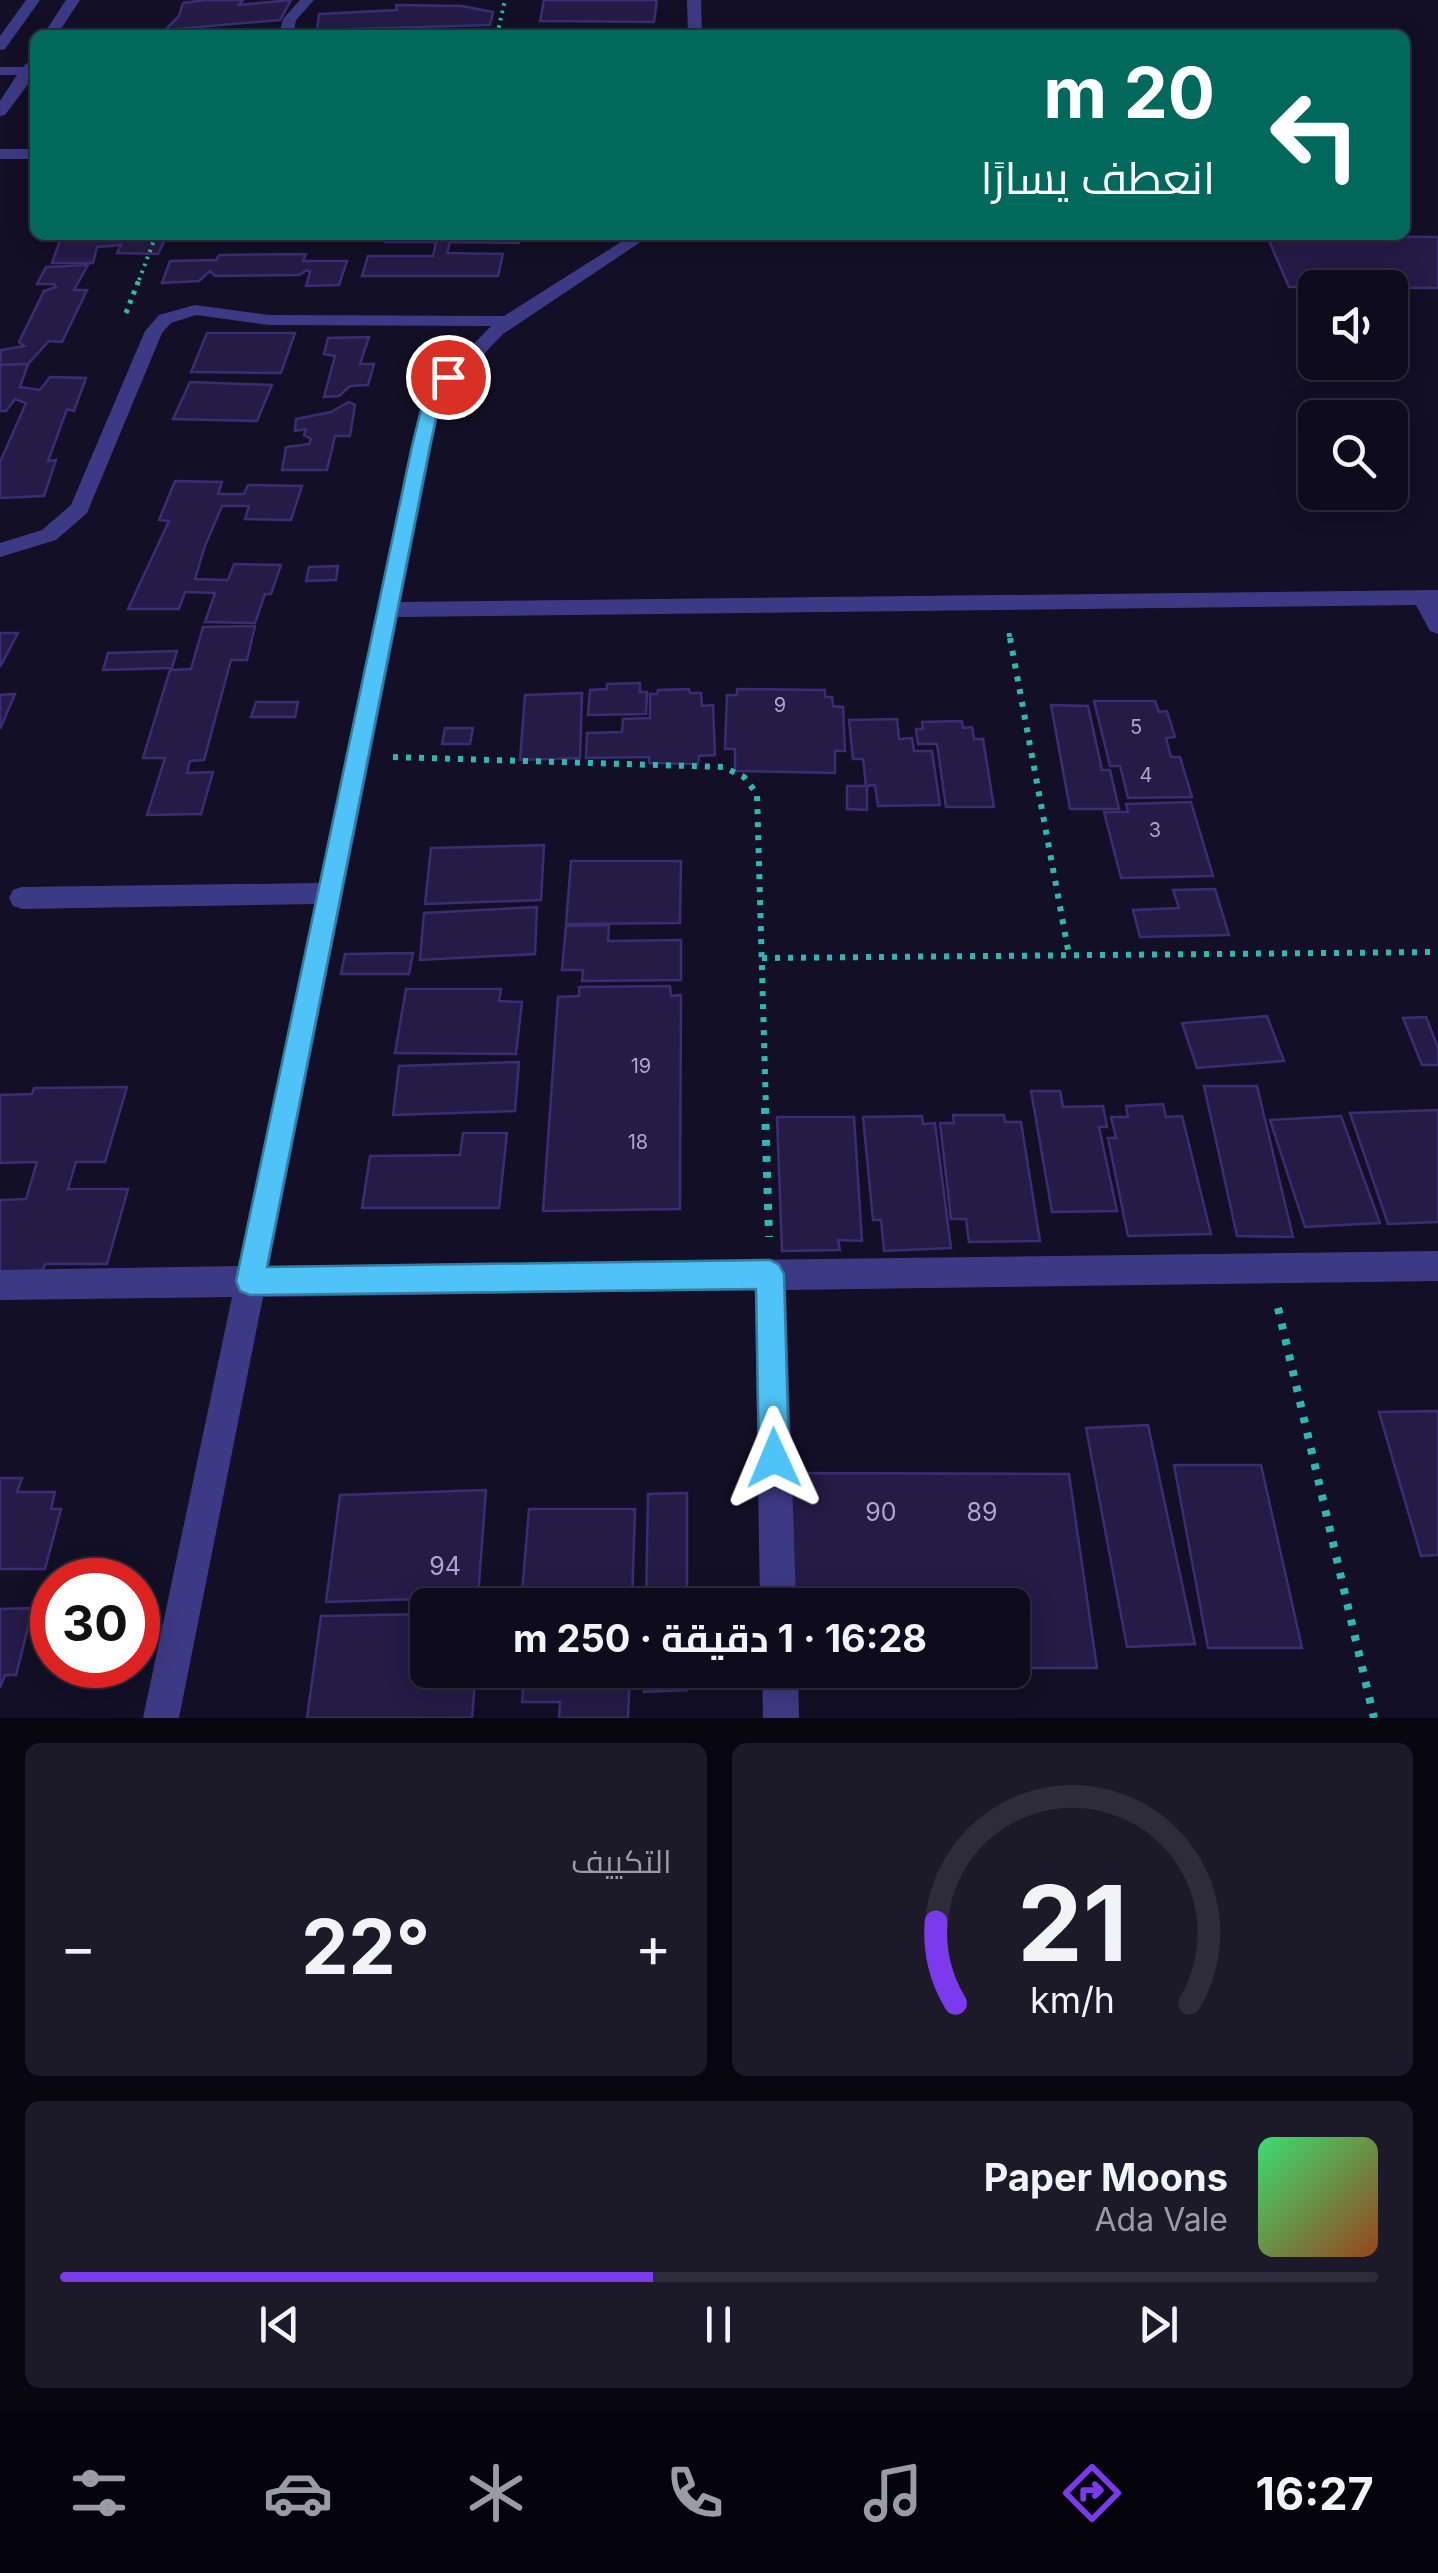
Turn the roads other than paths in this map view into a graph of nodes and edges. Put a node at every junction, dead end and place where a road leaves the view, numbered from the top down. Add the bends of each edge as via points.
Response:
1 (33, 0) edge
2 (73, 0) edge
3 (306, 0) edge
4 (694, 0) edge
5 (53, 30) edge
6 (287, 30) edge
7 (695, 30) edge
8 (0, 46) edge
9 (30, 67) edge
10 (30, 70) edge
11 (0, 71) edge
12 (0, 112) edge
13 (0, 154) edge
14 (30, 154) edge
15 (635, 240) edge
16 (506, 321) junction
17 (0, 550) edge
18 (1431, 597) edge
19 (388, 610) junction
20 (1438, 626) edge
21 (330, 894) junction
22 (22, 898) dead end
23 (1438, 1266) edge
24 (770, 1274) junction
25 (250, 1281) junction
26 (0, 1284) edge
27 (778, 1588) edge
28 (780, 1688) edge
29 (161, 1718) edge
30 (781, 1718) edge

1 - 8 street
2 - 5 street
3 - 6 street
4 - 7 street
9 - 11 street
10 - 12 street
13 - 14 street
15 - 16 street
16 - 17 street via 269,320 196,310 165,319 154,331 80,508 50,535
16 - 19 street via 473,347 430,410
18 - 19 street
18 - 20 street
19 - 21 street
21 - 22 street
21 - 25 street
23 - 24 street
24 - 25 street
24 - 27 street
25 - 26 street
25 - 29 street
28 - 30 street

